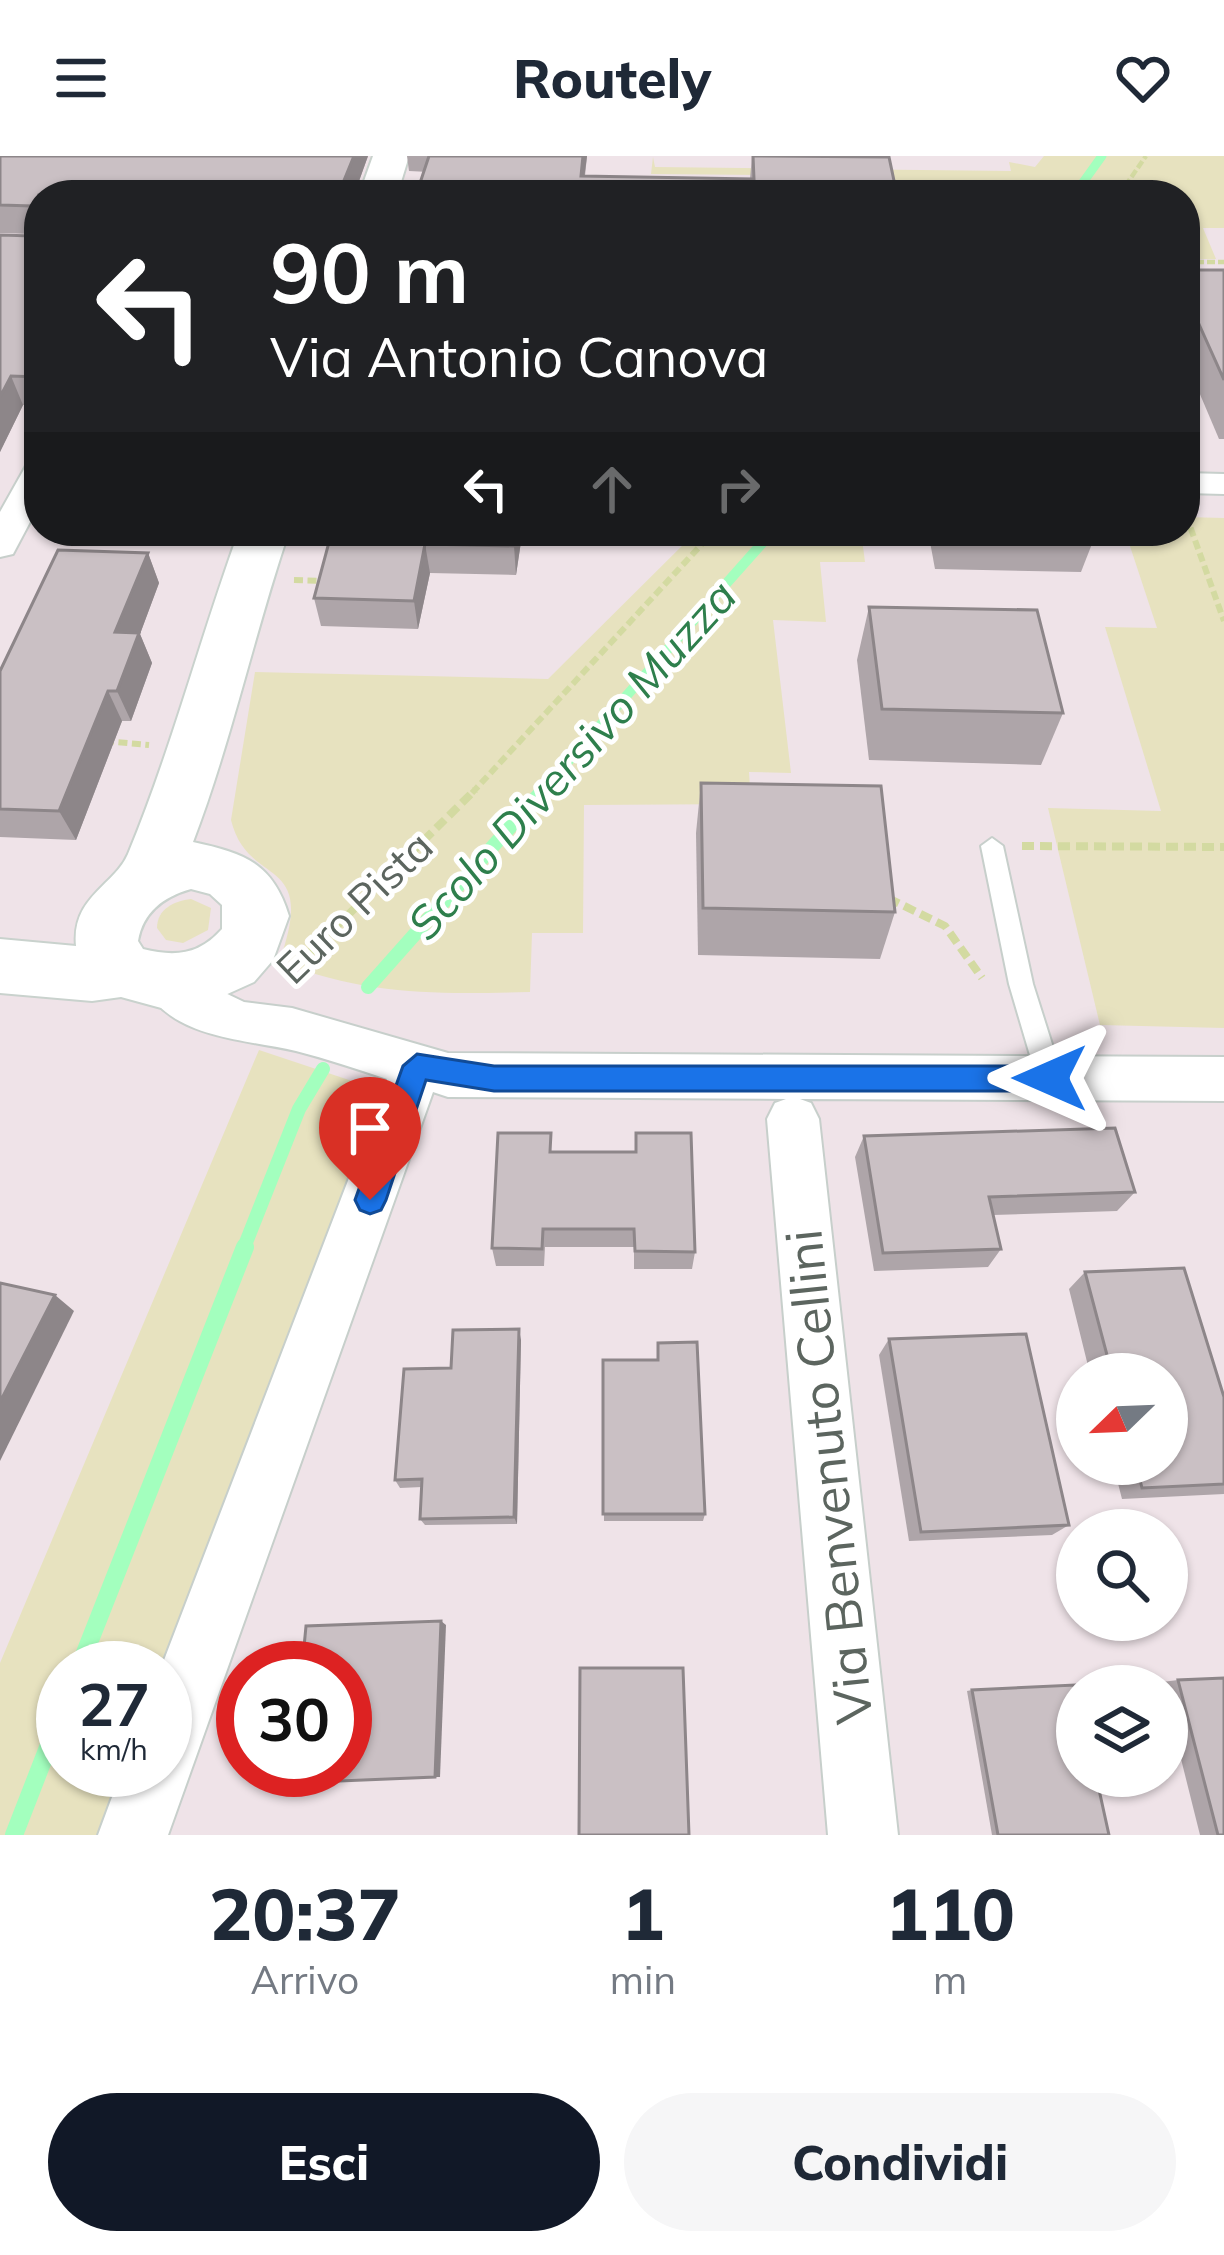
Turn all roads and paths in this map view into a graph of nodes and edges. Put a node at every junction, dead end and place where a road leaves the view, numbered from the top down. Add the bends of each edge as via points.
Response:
1 (24, 496) edge
2 (4, 528) edge
3 (259, 546) edge
4 (700, 546) edge
5 (1198, 546) edge
6 (1224, 621) edge
7 (87, 740) edge
8 (179, 752) junction
9 (992, 846) joint
10 (1224, 847) edge
11 (212, 867) junction
12 (878, 896) edge
13 (138, 936) junction
14 (6, 965) edge
15 (985, 985) dead end
16 (262, 996) junction
17 (417, 1066) junction
18 (1050, 1078) junction
19 (1224, 1079) edge
20 (793, 1119) dead end
21 (192, 1674) edge
22 (147, 1797) edge
23 (134, 1835) edge
24 (863, 1835) edge

1 - 2 street
3 - 8 main road
4 - 16 path, Euro Pista via 492,773
5 - 6 path
7 - 8 path
8 - 11 main road
8 - 13 main road
9 - 10 path
9 - 18 lane
11 - 13 main road via 170,869
11 - 16 main road via 248,886 256,902 250,941
12 - 15 path via 913,904 951,930
13 - 14 main road via 92,974
13 - 16 main road via 193,982
13 - 16 street via 192,1004 226,1017
16 - 17 street
17 - 18 street via 494,1078
17 - 21 street
18 - 19 street
20 - 24 street, Via Benvenuto Cellini
22 - 23 street

